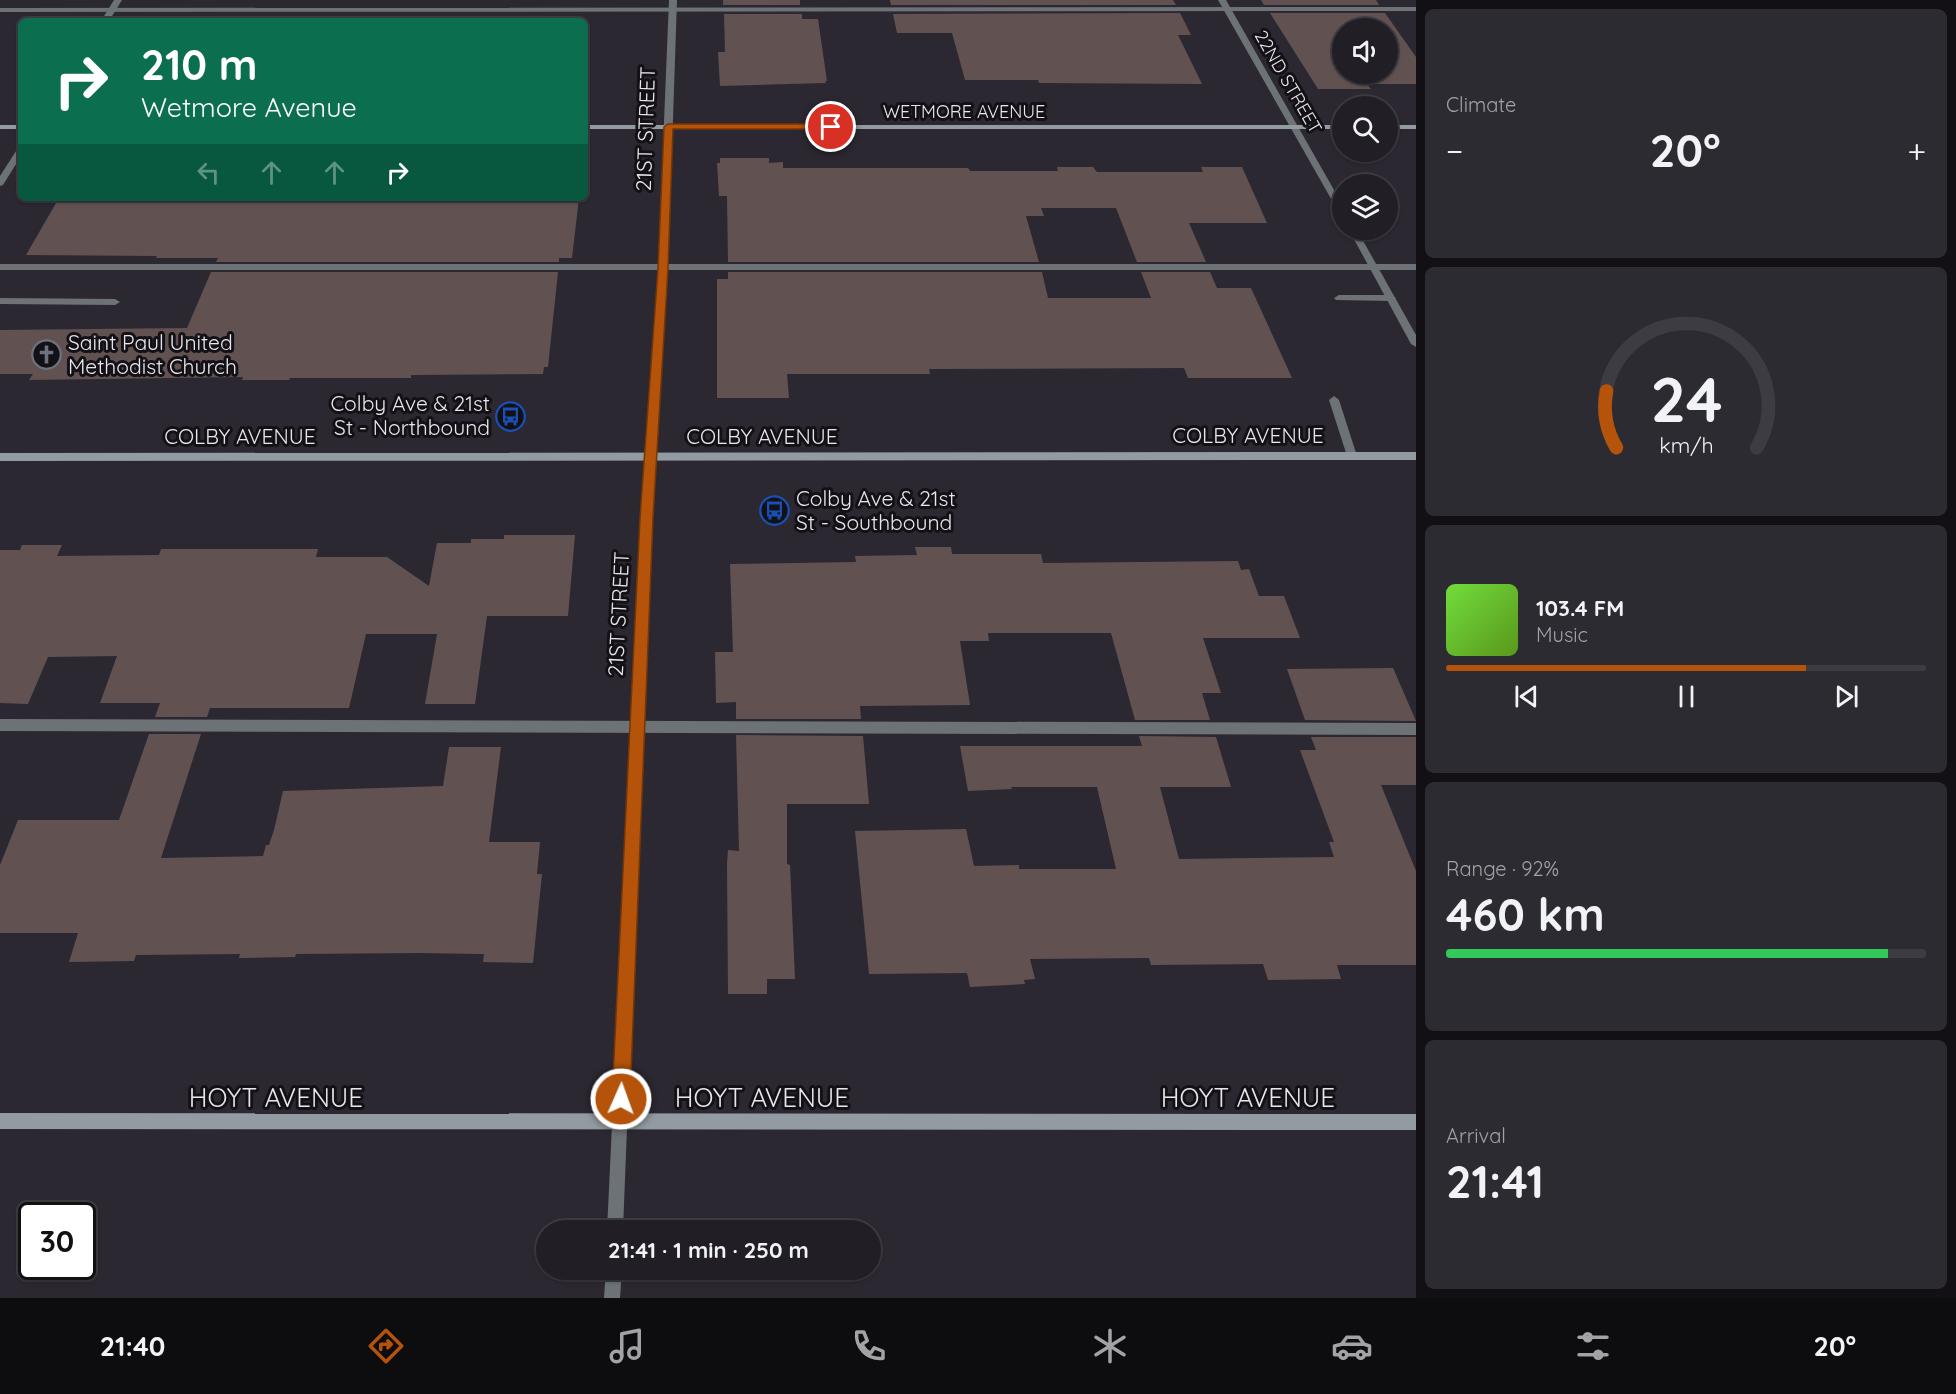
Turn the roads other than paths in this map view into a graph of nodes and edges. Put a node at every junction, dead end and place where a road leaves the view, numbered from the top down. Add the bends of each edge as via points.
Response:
1 (118, 0) edge
2 (1222, 0) edge
3 (673, 5) edge
4 (1228, 9) junction
5 (1416, 9) edge
6 (0, 10) edge
7 (112, 10) junction
8 (107, 18) edge
9 (0, 127) edge
10 (18, 127) edge
11 (588, 127) edge
12 (668, 127) junction
13 (1295, 127) junction
14 (1332, 127) edge
15 (1398, 127) edge
16 (1416, 127) edge
17 (18, 155) edge
18 (0, 183) edge
19 (1332, 194) edge
20 (1359, 240) edge
21 (0, 267) edge
22 (1374, 267) junction
23 (1416, 267) edge
24 (663, 268) junction
25 (1339, 298) dead end
26 (1391, 298) junction
27 (0, 301) edge
28 (115, 302) dead end
29 (1416, 344) edge
30 (1334, 400) dead end
31 (650, 456) junction
32 (1352, 456) junction
33 (1416, 456) edge
34 (0, 457) edge
35 (0, 725) edge
36 (637, 725) junction
37 (1416, 729) edge
38 (0, 1121) edge
39 (1416, 1122) edge
40 (620, 1123) junction
41 (615, 1220) edge
42 (613, 1280) edge
43 (612, 1298) edge

1 - 7 street
2 - 4 street, 22ND STREET
3 - 4 street
3 - 7 street
3 - 12 street, 21ST STREET
4 - 5 street
4 - 13 street, 22ND STREET
6 - 7 street
7 - 8 street
9 - 10 street
11 - 12 street, WETMORE AVENUE
12 - 13 street, WETMORE AVENUE
12 - 24 street, 21ST STREET
13 - 14 street, WETMORE AVENUE
13 - 19 street, 22ND STREET
15 - 16 street
17 - 18 street
20 - 22 street
21 - 24 street
22 - 23 street
22 - 24 street
22 - 26 street
24 - 31 street, 21ST STREET
25 - 26 street
26 - 29 street
27 - 28 street
30 - 32 street
31 - 32 street, COLBY AVENUE
31 - 34 street, COLBY AVENUE
31 - 36 street, 21ST STREET
32 - 33 street, COLBY AVENUE
35 - 36 street
36 - 37 street
36 - 40 street, 21ST STREET
38 - 40 street, HOYT AVENUE
39 - 40 street, HOYT AVENUE
40 - 41 street, 21ST STREET
42 - 43 street

